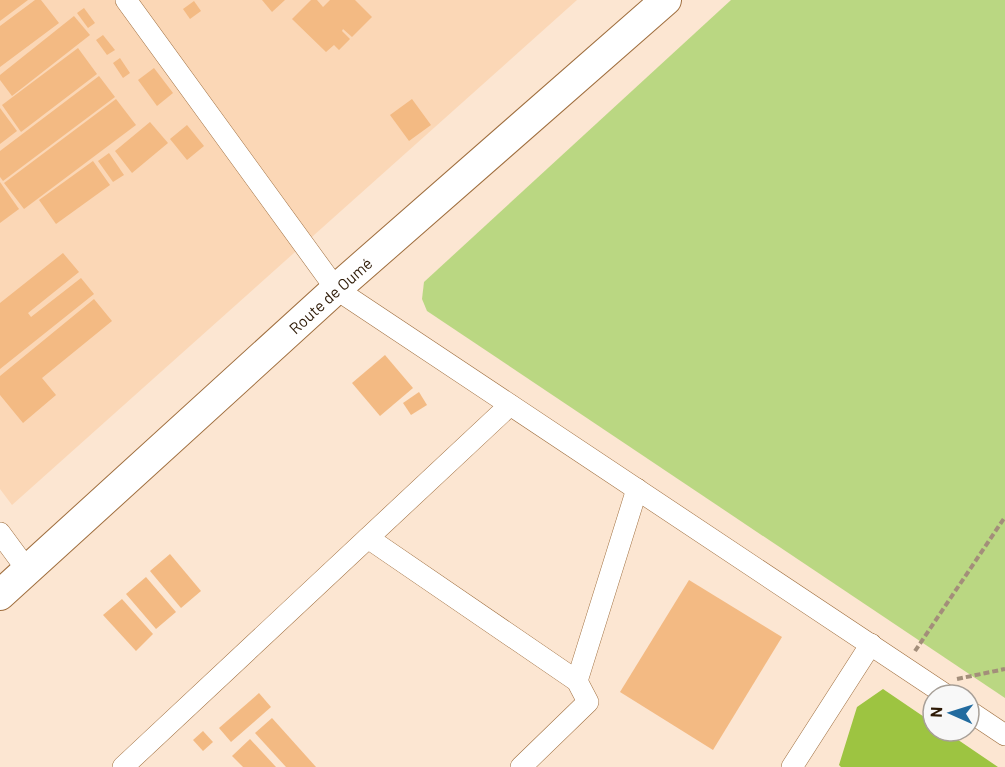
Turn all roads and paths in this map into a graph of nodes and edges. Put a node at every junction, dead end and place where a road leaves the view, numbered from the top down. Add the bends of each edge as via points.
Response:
1 (126, 0) edge
2 (666, 0) edge
3 (336, 290) junction
4 (510, 405) junction
5 (637, 489) junction
6 (1005, 517) edge
7 (0, 533) edge
8 (368, 538) junction
9 (28, 571) junction
10 (0, 595) edge
11 (871, 644) junction
12 (904, 666) junction
13 (1005, 669) edge
14 (577, 681) junction
15 (928, 683) edge
16 (960, 683) edge
17 (981, 719) edge
18 (1005, 735) edge
19 (123, 767) edge
20 (521, 767) edge
21 (792, 767) edge

1 - 3 street
2 - 3 main road, Route de Oumé
3 - 4 street
3 - 9 main road, Route de Oumé
4 - 5 street
4 - 8 street
5 - 11 street
5 - 14 street
6 - 12 path
7 - 9 street
8 - 14 street
8 - 19 street
9 - 10 main road, Route de Oumé
11 - 12 street
11 - 21 street
12 - 15 street
13 - 16 path
14 - 20 street via 588,702
17 - 18 street

